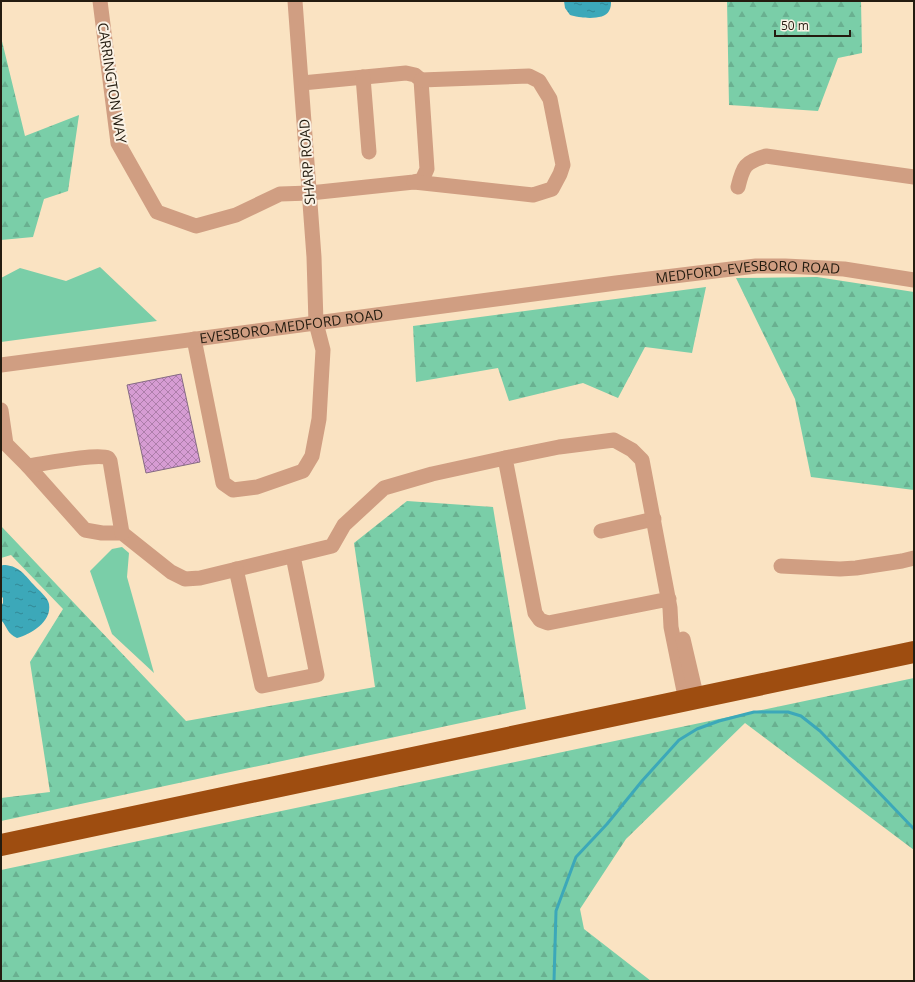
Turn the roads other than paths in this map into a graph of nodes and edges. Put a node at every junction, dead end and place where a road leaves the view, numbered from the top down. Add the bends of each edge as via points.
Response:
1 (100, 1) edge
2 (295, 1) edge
3 (363, 77) junction
4 (421, 80) junction
5 (302, 83) junction
6 (369, 152) dead end
7 (914, 178) edge
8 (414, 182) junction
9 (738, 187) dead end
10 (310, 193) junction
11 (914, 280) edge
12 (581, 288) joint
13 (316, 323) junction
14 (194, 339) junction
15 (1, 365) edge
16 (1, 410) edge
17 (505, 458) junction
18 (28, 466) junction
19 (654, 519) junction
20 (601, 531) dead end
21 (122, 533) junction
22 (293, 556) junction
23 (914, 558) edge
24 (781, 566) dead end
25 (236, 570) junction
26 (670, 604) junction
27 (914, 652) edge
28 (691, 700) junction
29 (1, 845) edge

1 - 10 street, CARRINGTON WAY via 118,143 158,212 196,226 236,215 280,194
2 - 5 street, SHARP ROAD
3 - 4 street via 406,73
3 - 5 street
3 - 6 street
4 - 8 street via 427,169 422,180
4 - 8 street, CARRINGTON WAY via 529,76 539,81 550,99 562,165 552,189 533,195
5 - 10 street, SHARP ROAD
7 - 9 street via 766,156 751,160 742,171
8 - 10 street, CARRINGTON WAY
10 - 13 street, SHARP ROAD
11 - 12 street, MEDFORD-EVESBORO ROAD via 844,269 763,266
12 - 13 street, EVESBORO-MEDFORD ROAD
13 - 14 street, EVESBORO-MEDFORD ROAD
13 - 14 street, SHARP ROAD via 323,350 319,420 312,456 303,471 257,487 233,490 223,483
14 - 15 street, EVESBORO-MEDFORD ROAD
16 - 18 street via 6,444
17 - 19 street via 559,447 614,440 632,450 642,460
17 - 22 street via 432,474 384,488 344,525 332,546
17 - 26 street via 535,613 540,620 548,623
18 - 21 street via 85,530
18 - 21 street via 104,456 108,458
19 - 20 street
19 - 26 street
21 - 25 street via 171,572 186,579
22 - 25 street
22 - 25 street via 317,675 262,686
23 - 24 street via 840,569
26 - 28 street via 671,627
27 - 28 highway
28 - 29 highway

